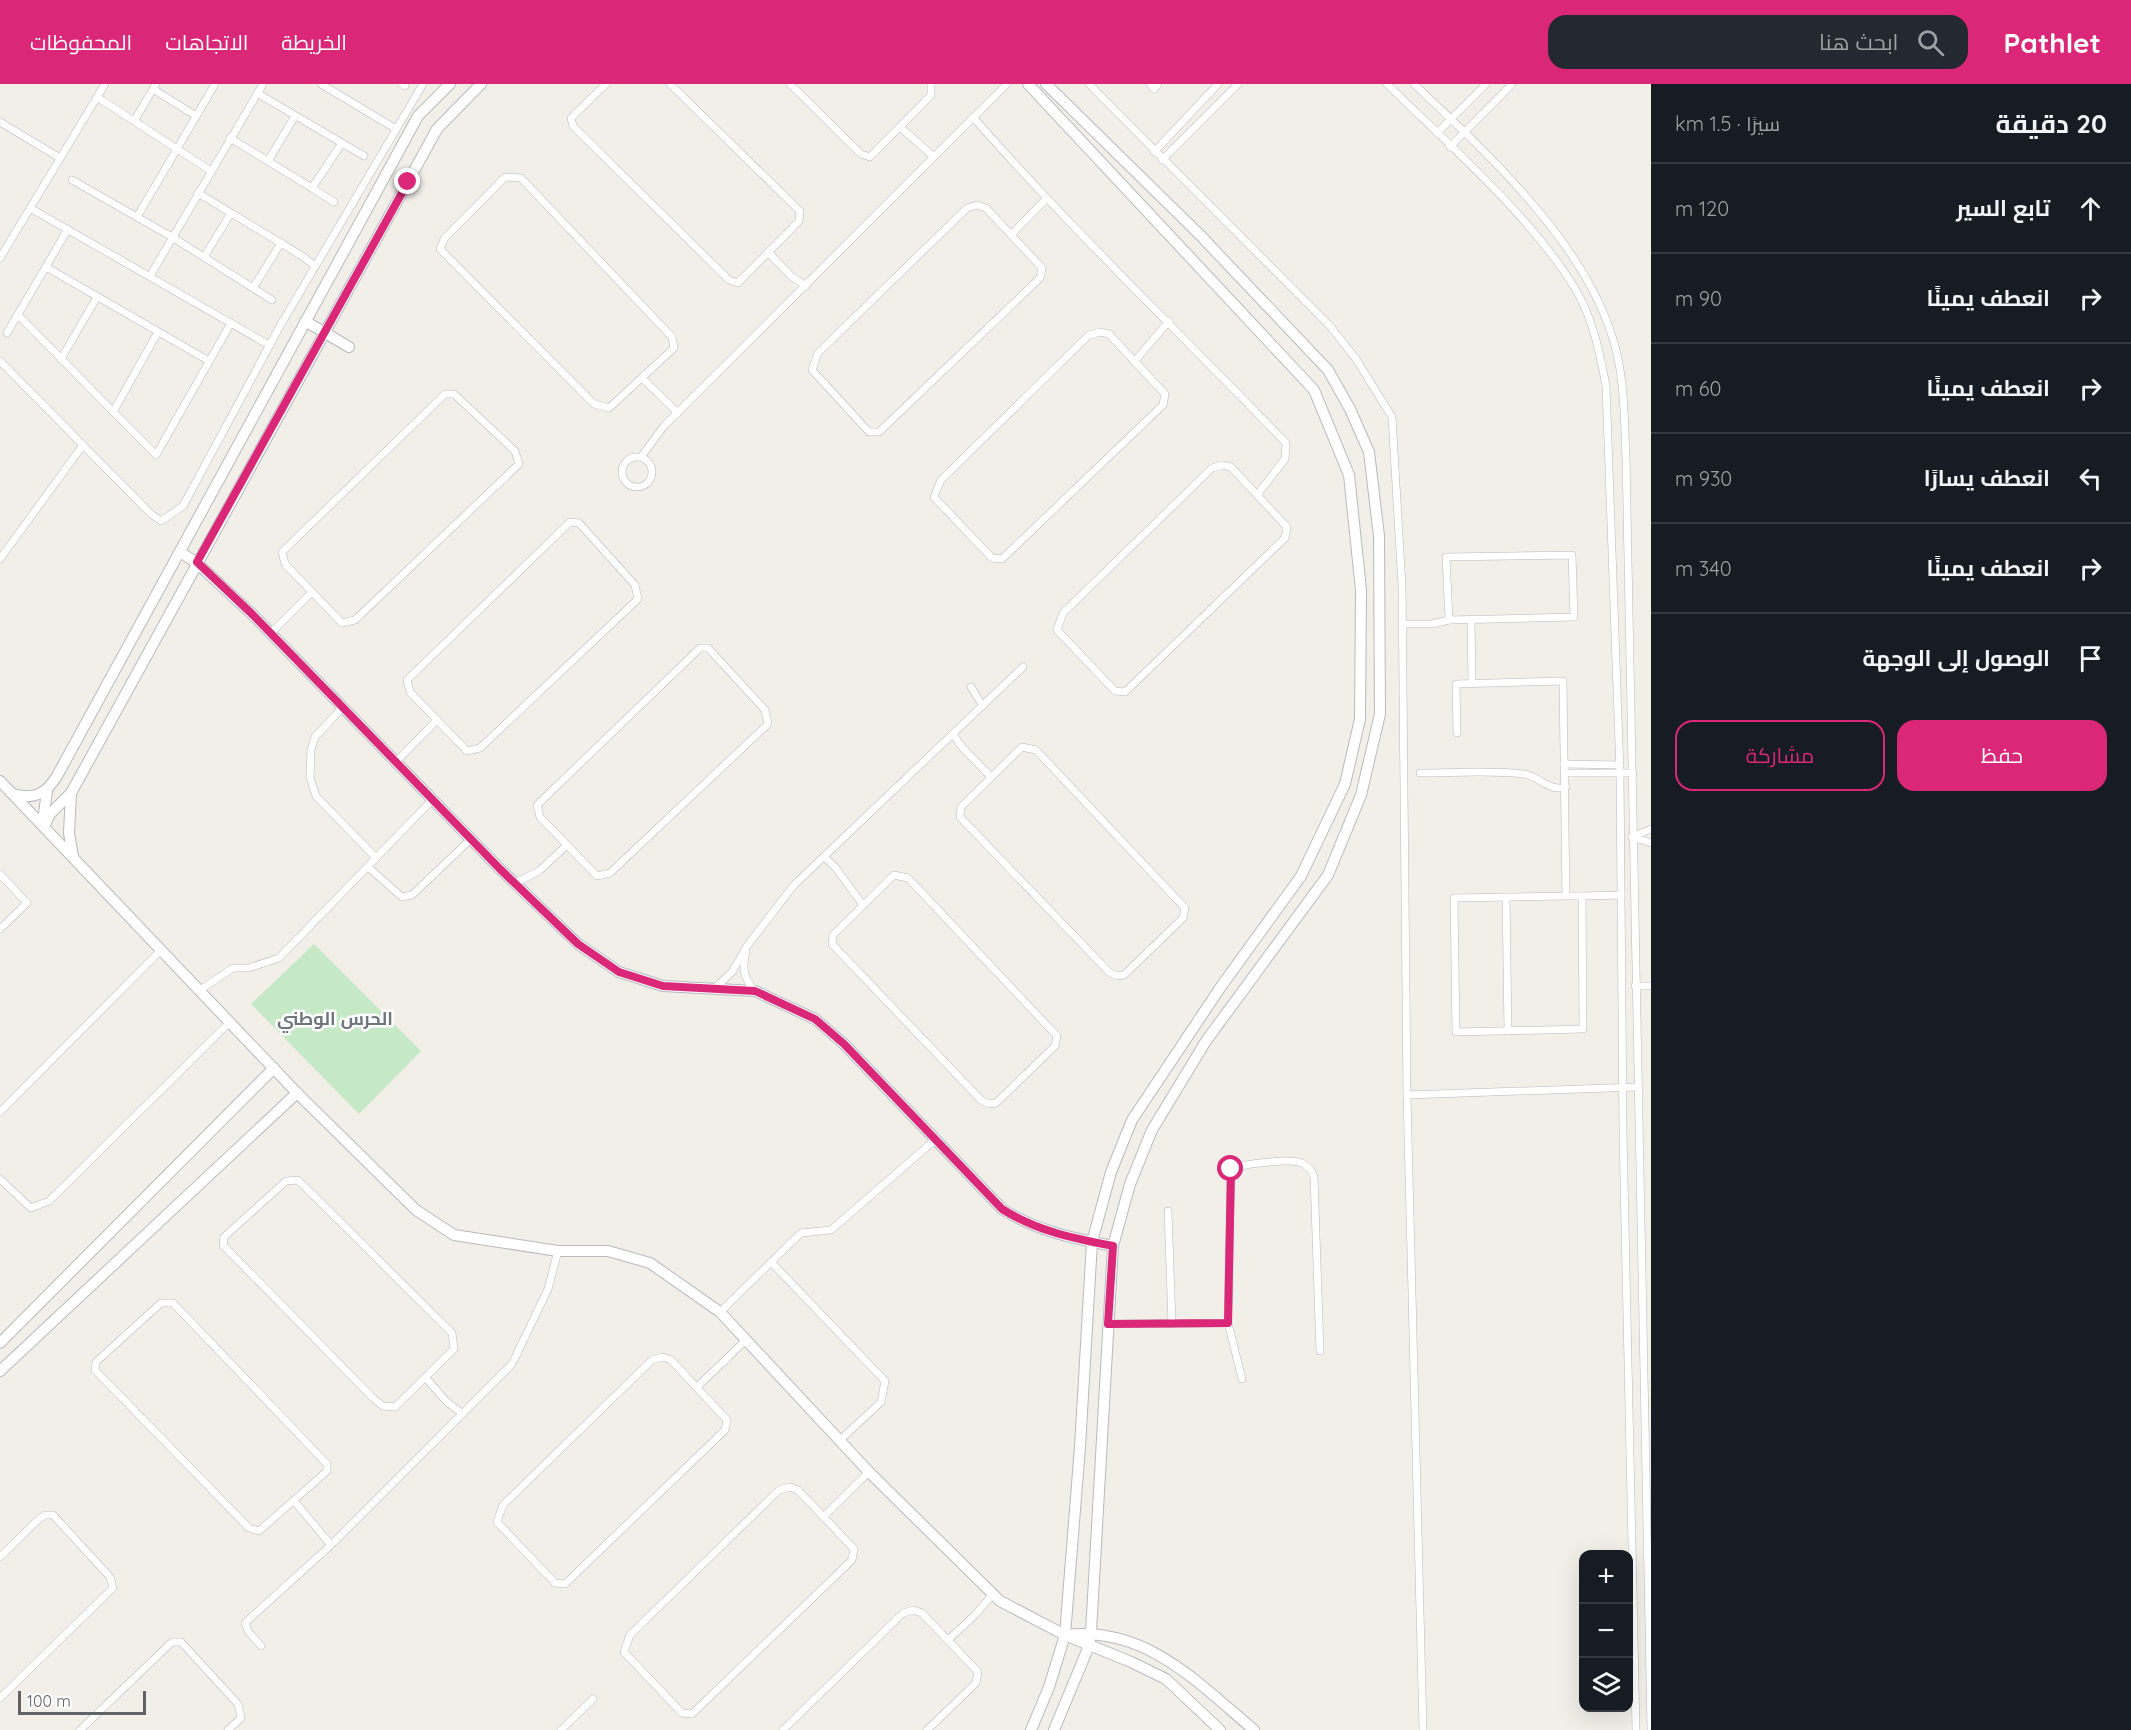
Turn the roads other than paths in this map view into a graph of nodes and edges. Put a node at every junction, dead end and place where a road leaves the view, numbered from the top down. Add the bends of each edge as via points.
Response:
1 (105, 84) edge
2 (214, 84) edge
3 (263, 84) edge
4 (321, 84) edge
5 (423, 84) edge
6 (450, 84) edge
7 (481, 84) edge
8 (606, 84) edge
9 (670, 84) edge
10 (790, 84) edge
11 (930, 84) edge
12 (1006, 84) edge
13 (1028, 84) edge
14 (1046, 84) edge
15 (1089, 84) edge
16 (1150, 84) edge
17 (1158, 84) edge
18 (1218, 84) edge
19 (1238, 84) edge
20 (1387, 84) edge
21 (1414, 84) edge
22 (1486, 84) edge
23 (1512, 84) edge
24 (154, 87) edge
25 (258, 93) junction
26 (97, 97) junction
27 (196, 116) junction
28 (295, 116) junction
29 (973, 117) junction
30 (1451, 119) junction
31 (134, 121) junction
32 (0, 122) edge
33 (900, 127) junction
34 (396, 129) junction
35 (1465, 132) junction
36 (1437, 133) junction
37 (230, 138) junction
38 (342, 143) junction
39 (1450, 147) junction
40 (178, 149) junction
41 (1154, 152) junction
42 (364, 156) dead end
43 (933, 156) junction
44 (60, 158) junction
45 (1162, 160) junction
46 (268, 161) junction
47 (211, 171) junction
48 (72, 180) dead end
49 (312, 189) junction
50 (198, 193) junction
51 (1045, 200) junction
52 (194, 201) junction
53 (211, 201) junction
54 (334, 202) dead end
55 (30, 208) junction
56 (231, 213) junction
57 (137, 217) junction
58 (68, 230) junction
59 (1011, 235) junction
60 (172, 237) junction
61 (280, 243) junction
62 (768, 252) junction
63 (204, 257) junction
64 (0, 258) edge
65 (315, 266) junction
66 (46, 267) junction
67 (150, 276) junction
68 (806, 286) junction
69 (253, 288) junction
70 (97, 297) junction
71 (272, 300) dead end
72 (18, 315) junction
73 (305, 321) junction
74 (1168, 321) junction
75 (231, 323) junction
76 (158, 332) junction
77 (324, 332) junction
78 (7, 333) dead end
79 (269, 345) junction
80 (349, 347) dead end
81 (61, 359) junction
82 (0, 361) edge
83 (209, 361) junction
84 (1134, 362) junction
85 (642, 378) junction
86 (114, 412) junction
87 (678, 413) junction
88 (83, 445) junction
89 (641, 458) junction
90 (1257, 495) junction
91 (180, 552) junction
92 (0, 559) edge
93 (197, 562) junction
94 (312, 592) junction
95 (1449, 620) junction
96 (1471, 620) junction
97 (1402, 624) junction
98 (271, 633) junction
99 (1023, 667) dead end
100 (1472, 683) junction
101 (971, 687) dead end
102 (983, 706) junction
103 (343, 707) junction
104 (437, 720) junction
105 (1457, 733) dead end
106 (953, 734) junction
107 (396, 762) junction
108 (1564, 764) junction
109 (1620, 769) junction
110 (1420, 773) dead end
111 (1566, 773) junction
112 (1633, 773) junction
113 (991, 777) junction
114 (0, 781) edge
115 (1566, 787) junction
116 (47, 791) junction
117 (71, 793) junction
118 (12, 794) junction
119 (432, 800) junction
120 (43, 826) junction
121 (1651, 829) edge
122 (1632, 837) junction
123 (471, 839) junction
124 (1651, 843) edge
125 (567, 845) junction
126 (824, 856) junction
127 (73, 857) junction
128 (376, 858) junction
129 (368, 867) junction
130 (0, 874) edge
131 (515, 882) junction
132 (1621, 895) junction
133 (1566, 896) junction
134 (1582, 896) junction
135 (1506, 897) junction
136 (863, 905) junction
137 (0, 929) edge
138 (747, 946) junction
139 (161, 950) junction
140 (1635, 986) junction
141 (1651, 986) edge
142 (715, 988) junction
143 (200, 990) junction
144 (755, 991) junction
145 (230, 1022) junction
146 (1508, 1031) junction
147 (274, 1068) junction
148 (1624, 1086) junction
149 (1637, 1087) junction
150 (297, 1092) junction
151 (1407, 1095) junction
152 (0, 1112) edge
153 (936, 1139) junction
154 (0, 1179) edge
155 (1168, 1211) dead end
156 (1092, 1242) junction
157 (1113, 1246) junction
158 (558, 1251) junction
159 (771, 1262) junction
160 (720, 1312) junction
161 (1228, 1323) junction
162 (1108, 1324) junction
163 (1172, 1324) junction
164 (1648, 1335) edge
165 (745, 1341) junction
166 (0, 1343) edge
167 (1320, 1351) dead end
168 (1647, 1352) edge
169 (0, 1371) edge
170 (425, 1377) junction
171 (1242, 1379) dead end
172 (697, 1387) junction
173 (463, 1414) junction
174 (839, 1441) junction
175 (869, 1472) junction
176 (295, 1502) junction
177 (824, 1517) junction
178 (331, 1545) junction
179 (0, 1557) edge
180 (993, 1594) junction
181 (1091, 1632) junction
182 (1065, 1635) junction
183 (948, 1640) junction
184 (261, 1646) dead end
185 (1089, 1646) junction
186 (0, 1698) edge
187 (593, 1699) dead end
188 (80, 1730) edge
189 (228, 1730) edge
190 (561, 1730) edge
191 (783, 1730) edge
192 (927, 1730) edge
193 (1031, 1730) edge
194 (1054, 1730) edge
195 (1220, 1730) edge
196 (1254, 1730) edge
197 (1423, 1730) edge
198 (1636, 1730) edge
199 (1651, 1730) edge

1 - 26 street
2 - 27 street
3 - 25 street
4 - 34 street
5 - 34 street
6 - 73 street via 418,116
7 - 77 street via 437,129
8 - 62 street via 571,118 573,126 729,280 738,283
9 - 62 street via 800,211 799,221
10 - 33 street via 861,154 870,157
11 - 33 street via 931,96
12 - 29 street
13 - 156 street via 1314,390 1349,475 1361,590 1360,719 1346,784 1300,876 1132,1120 1111,1172
14 - 157 street via 1199,234 1328,370 1369,452 1379,536 1380,714 1361,795 1329,874 1206,1041 1152,1130 1130,1184
15 - 41 street
16 - 17 street via 1154,89
18 - 41 street
19 - 45 street
20 - 36 street
21 - 30 street
22 - 30 street
23 - 35 street
24 - 27 street
24 - 31 street
25 - 28 street
25 - 37 street
26 - 31 street
26 - 44 street
27 - 40 street
28 - 38 street
28 - 46 street
29 - 43 street
29 - 51 street
30 - 35 street
30 - 36 street
31 - 40 street
32 - 44 street
33 - 43 street
34 - 65 street
35 - 39 street
35 - 112 street via 1570,250 1598,296 1613,338 1622,383 1626,458
36 - 39 street
37 - 46 street
37 - 47 street
38 - 42 street
38 - 49 street
39 - 109 street via 1554,258 1576,291 1600,352 1609,438
40 - 47 street
40 - 57 street
41 - 45 street
43 - 68 street
44 - 55 street
45 - 97 street via 1330,326 1392,417
46 - 49 street
47 - 50 street
48 - 57 street
49 - 54 street
50 - 52 street
50 - 53 street
51 - 59 street
51 - 74 street
52 - 53 street
52 - 60 street
53 - 56 street
55 - 58 street
55 - 64 street
56 - 61 street
56 - 63 street
57 - 60 street
58 - 66 street
58 - 67 street
59 - 59 street via 986,208 967,208 818,353 812,370 869,432 879,432 1040,278 1042,268
60 - 63 street
60 - 67 street
61 - 65 street
61 - 69 street
62 - 68 street
63 - 69 street
65 - 79 street
66 - 70 street
66 - 72 street
67 - 75 street
68 - 87 street
69 - 71 street
70 - 76 street
70 - 81 street
72 - 78 street
72 - 81 street
73 - 77 street
73 - 91 street
74 - 84 street
74 - 90 street via 1286,443 1285,459
75 - 79 street
75 - 83 street
76 - 83 street
76 - 86 street
77 - 80 street
77 - 93 street
79 - 88 street via 183,506 167,520 161,521 151,514
81 - 86 street
82 - 88 street
83 - 86 street via 156,455
84 - 84 street via 1108,334 1089,335 941,480 934,497 992,558 1002,559 1163,405 1164,394
85 - 85 street via 609,408 594,404 440,249 444,239 505,177 521,178 672,337 674,348
85 - 87 street
87 - 89 street
88 - 92 street
89 - 89 street via 630,459 624,466 625,481 634,486 643,486 652,475 651,466
90 - 90 street via 1231,467 1212,468 1063,613 1057,630 1115,691 1125,692 1285,538 1287,527
91 - 93 street
91 - 116 street
93 - 98 street
93 - 117 street
94 - 94 street via 285,564 282,552 439,398 454,394 515,452 519,464 514,470 356,620 342,623
94 - 98 street
95 - 96 street
95 - 96 street via 1446,557 1572,555 1575,617
95 - 97 street
96 - 100 street
97 - 151 street
98 - 103 street
99 - 102 street
100 - 105 street via 1456,684
100 - 108 street via 1563,681
101 - 102 street
102 - 106 street
103 - 107 street
103 - 128 street via 315,737 310,777 316,796
104 - 104 street via 410,692 407,680 564,526 579,522 635,585 639,599 480,748 467,751
104 - 107 street
106 - 113 street
106 - 126 street
107 - 119 street
108 - 109 street
108 - 111 street
109 - 111 street
109 - 112 street
109 - 132 street
110 - 115 street via 1520,774 1537,777 1549,787
111 - 115 street
112 - 122 street
113 - 113 street via 961,807 964,823 1109,972 1124,975 1183,918 1185,908 1036,750 1022,747
114 - 118 street
115 - 133 street
116 - 118 street via 32,796
116 - 120 street
117 - 120 street
117 - 127 street via 68,818
118 - 120 street
119 - 123 street
119 - 128 street
120 - 127 street
121 - 122 street
122 - 124 street
122 - 140 street
123 - 129 street via 412,895 402,897
123 - 131 street
125 - 125 street via 540,817 537,805 694,652 708,648 765,710 768,724 610,873 597,876
125 - 131 street via 539,871
126 - 136 street
126 - 138 street via 794,885
127 - 139 street
128 - 129 street
129 - 143 street via 279,958 249,968 232,968
130 - 137 street via 27,903
131 - 142 street via 578,944 619,972 663,986
132 - 134 street
132 - 148 street
133 - 134 street
133 - 135 street
134 - 146 street via 1583,1029
135 - 146 street
135 - 146 street via 1454,898 1454,920 1456,1032
136 - 136 street via 833,935 836,951 981,1100 996,1103 1055,1046 1057,1036 908,878 894,875
138 - 142 street via 732,972
138 - 144 street via 743,971
139 - 143 street
139 - 152 street
140 - 141 street
140 - 149 street
142 - 144 street
143 - 145 street
144 - 153 street via 815,1019
145 - 147 street
145 - 154 street via 49,1201 31,1208
147 - 150 street
147 - 166 street
148 - 149 street
148 - 151 street
148 - 198 street
149 - 164 street
150 - 158 street via 416,1210 454,1235
150 - 169 street
151 - 197 street
153 - 156 street via 1002,1209 1031,1226
153 - 159 street via 831,1230 801,1233
155 - 163 street
156 - 157 street
156 - 182 street
157 - 162 street
158 - 160 street via 608,1251 640,1259
158 - 173 street via 548,1289 512,1364
159 - 160 street
159 - 174 street via 885,1382 881,1402
160 - 165 street
161 - 163 street
161 - 167 street via 1231,1169 1240,1165 1300,1162 1312,1170 1314,1177
161 - 171 street
162 - 163 street
162 - 181 street
164 - 168 street
165 - 172 street
165 - 174 street
168 - 199 street
170 - 170 street via 395,1407 383,1406 224,1245 224,1237 286,1181 298,1180 452,1333 454,1349
170 - 173 street
172 - 172 street via 671,1360 652,1360 504,1505 497,1522 555,1583 565,1584 725,1430 727,1419
173 - 178 street
174 - 175 street
175 - 177 street
175 - 180 street
176 - 176 street via 258,1531 249,1528 94,1370 96,1362 161,1303 173,1303 327,1464 327,1471
176 - 178 street
177 - 177 street via 798,1490 779,1490 630,1635 624,1652 681,1713 692,1714 852,1560 854,1549
178 - 184 street via 246,1623
179 - 186 street via 39,1519 53,1515 110,1577 114,1588
180 - 182 street via 1016,1611
180 - 183 street
181 - 182 street
181 - 185 street
181 - 196 street via 1148,1648 1177,1665
182 - 185 street
182 - 193 street
183 - 191 street via 922,1613 903,1613
183 - 192 street via 978,1672 976,1683
185 - 194 street
185 - 195 street via 1166,1679
187 - 190 street
188 - 189 street via 172,1642 181,1642 237,1704 241,1718

